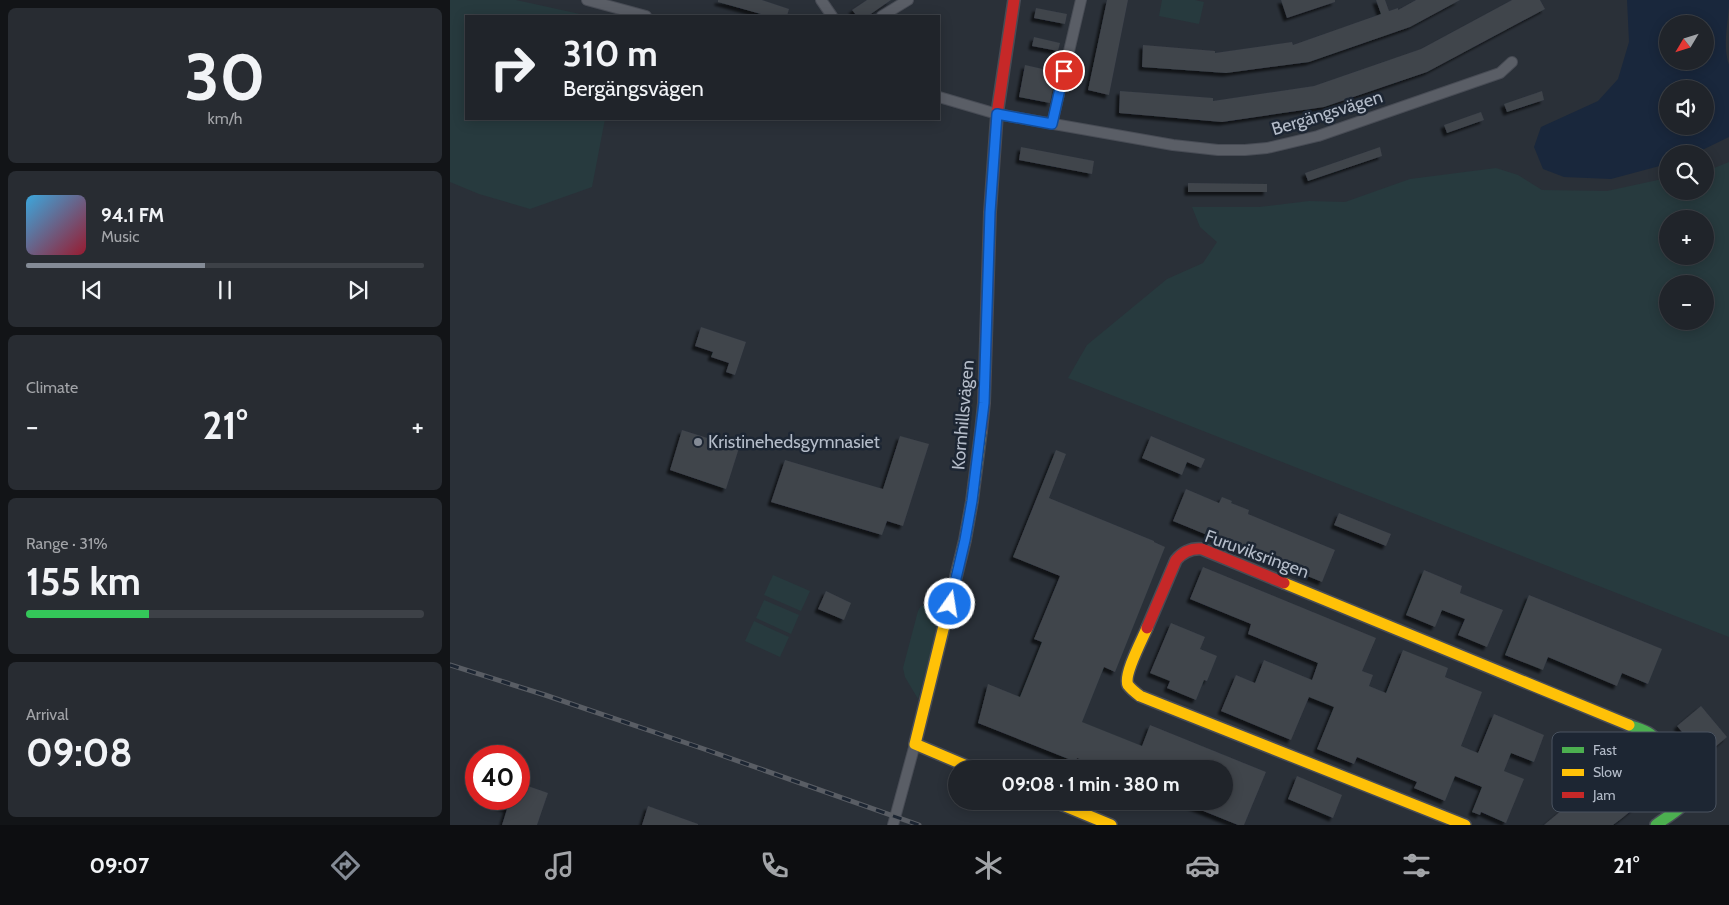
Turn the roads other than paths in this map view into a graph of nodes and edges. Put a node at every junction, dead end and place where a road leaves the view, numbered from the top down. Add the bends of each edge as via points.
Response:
1 (587, 0) edge
2 (821, 0) edge
3 (908, 0) edge
4 (1014, 0) edge
5 (1081, 0) edge
6 (642, 15) edge
7 (831, 15) edge
8 (884, 15) edge
9 (1512, 62) dead end
10 (940, 98) edge
11 (997, 114) junction
12 (1052, 124) junction
13 (1647, 732) edge
14 (915, 744) junction
15 (953, 760) edge
16 (1075, 810) edge
17 (1672, 812) edge
18 (893, 825) edge
19 (1111, 825) edge
20 (1465, 825) edge
21 (1656, 825) edge

1 - 6 street
2 - 7 street
3 - 8 street
4 - 11 street, Kornhillsvägen
5 - 12 street
9 - 12 street, Bergängsvägen via 1500,73 1318,136 1267,148 1222,150 1172,145
10 - 11 street, Bergängsvägen
11 - 12 street, Bergängsvägen
11 - 14 street, Kornhillsvägen via 990,212 984,403 976,472 965,540
13 - 20 street, Furuviksringen via 1202,549 1193,548 1176,560 1129,671 1128,682 1134,692
14 - 15 street
14 - 18 street, Kornhillsvägen
16 - 19 street
17 - 21 street, Furuviksringen

